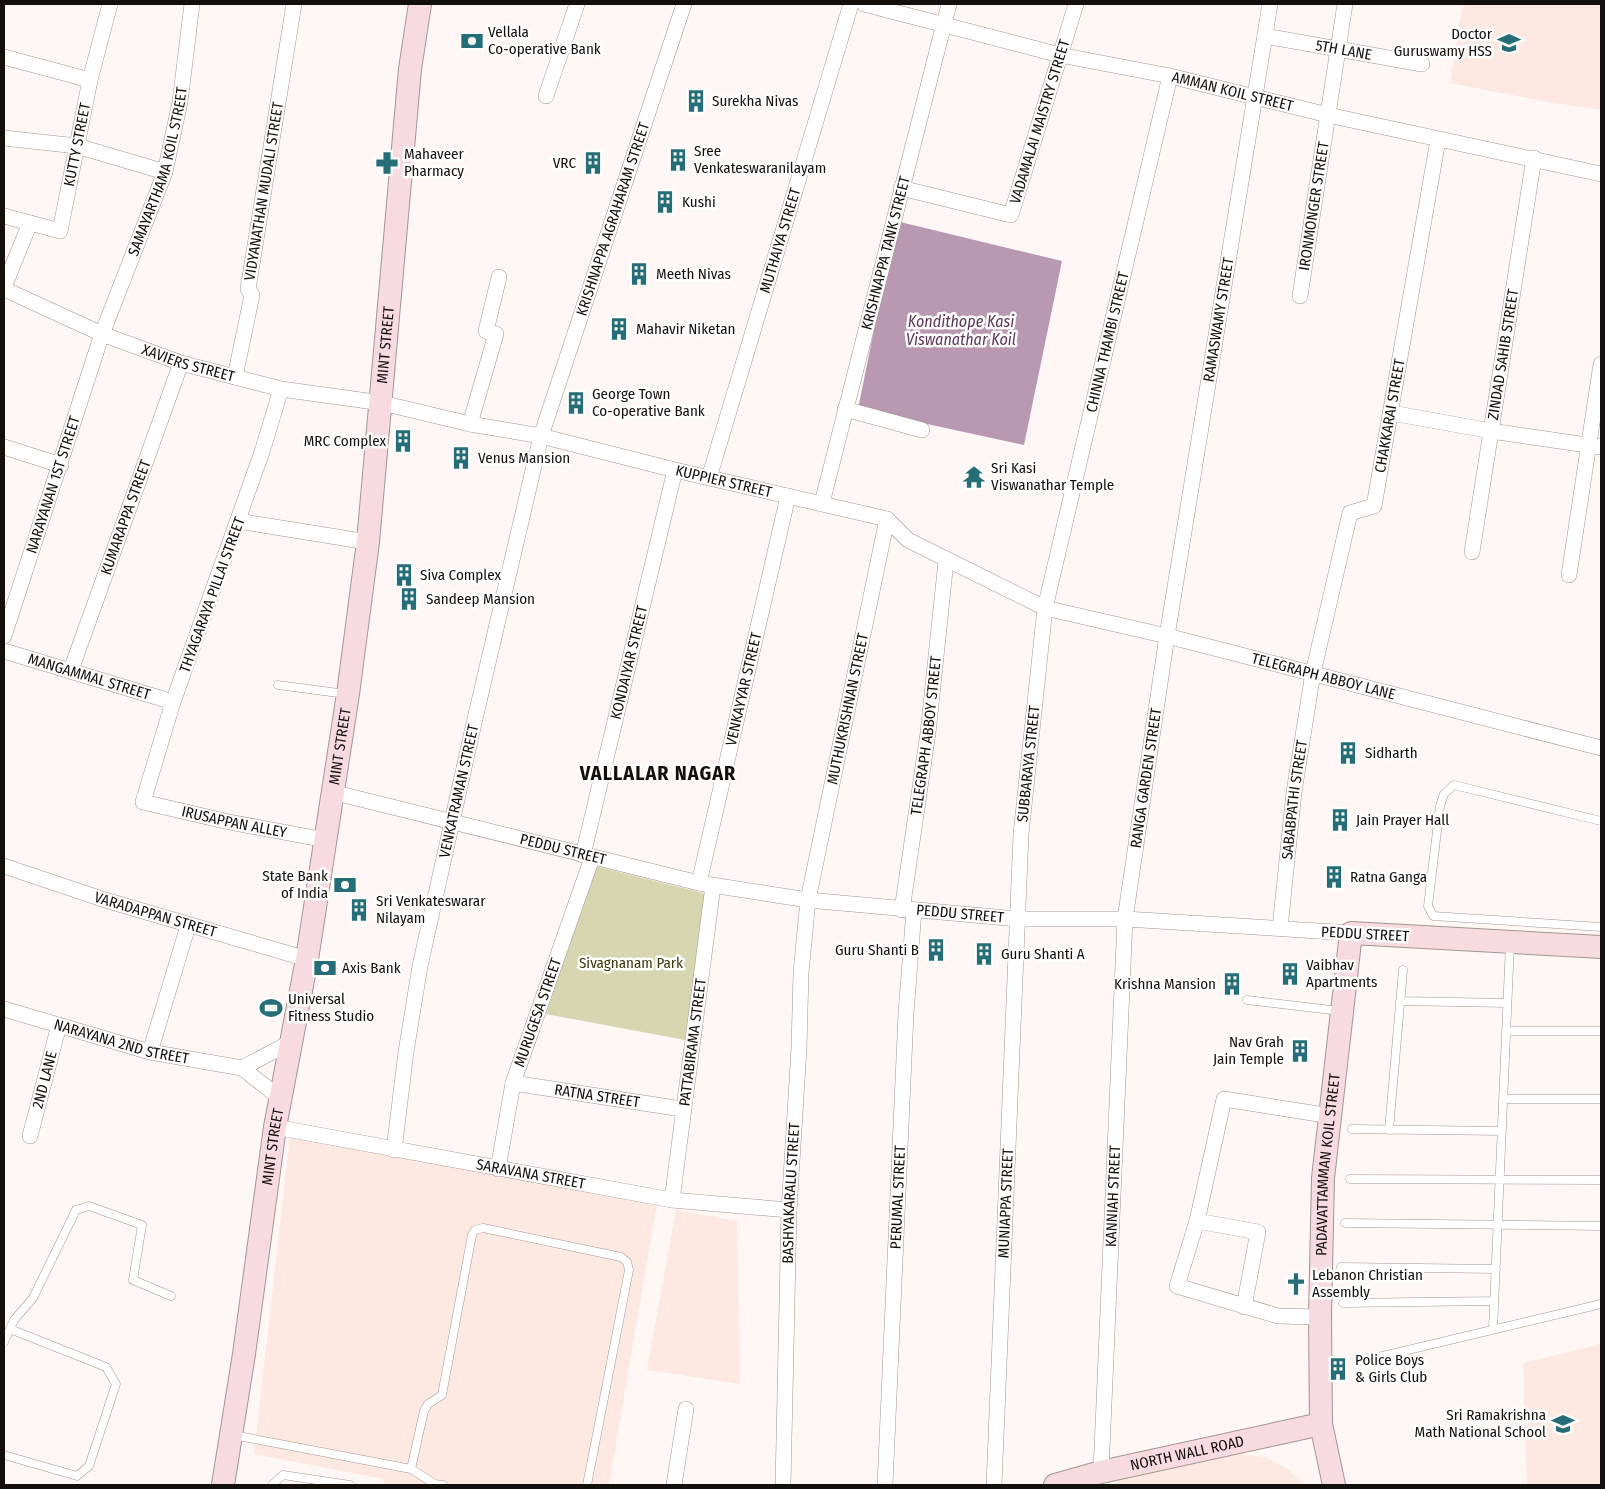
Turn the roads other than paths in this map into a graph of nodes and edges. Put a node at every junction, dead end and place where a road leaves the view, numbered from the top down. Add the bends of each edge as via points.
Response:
1 (110, 4) edge
2 (192, 4) edge
3 (294, 4) edge
4 (420, 4) edge
5 (577, 4) edge
6 (684, 4) edge
7 (851, 4) edge
8 (864, 4) edge
9 (949, 4) edge
10 (1076, 4) edge
11 (1270, 4) edge
12 (1345, 4) edge
13 (943, 26) junction
14 (1265, 36) junction
15 (1338, 48) junction
16 (1060, 55) junction
17 (4, 57) edge
18 (1422, 64) dead end
19 (1170, 76) junction
20 (90, 80) junction
21 (546, 96) dead end
22 (1256, 98) junction
23 (1328, 115) junction
24 (4, 138) edge
25 (1438, 140) junction
26 (76, 146) junction
27 (1534, 158) junction
28 (165, 172) junction
29 (1601, 174) edge
30 (900, 188) junction
31 (4, 216) edge
32 (30, 223) junction
33 (499, 277) dead end
34 (4, 288) edge
35 (1300, 296) dead end
36 (102, 334) junction
37 (181, 363) junction
38 (1601, 364) edge
39 (235, 377) junction
40 (282, 389) junction
41 (382, 403) junction
42 (845, 409) junction
43 (1392, 413) junction
44 (470, 424) junction
45 (922, 430) dead end
46 (1491, 431) junction
47 (541, 436) junction
48 (1595, 446) edge
49 (4, 447) edge
50 (61, 465) junction
51 (675, 470) junction
52 (709, 478) junction
53 (788, 496) junction
54 (822, 503) junction
55 (888, 518) junction
56 (238, 521) junction
57 (368, 542) junction
58 (1472, 552) dead end
59 (946, 561) junction
60 (1569, 575) dead end
61 (1045, 608) junction
62 (4, 636) edge
63 (1167, 636) junction
64 (4, 651) edge
65 (71, 670) junction
66 (1314, 673) junction
67 (278, 685) dead end
68 (348, 694) junction
69 (173, 702) junction
70 (1601, 748) edge
71 (332, 792) junction
72 (143, 802) joint
73 (452, 820) junction
74 (1601, 821) edge
75 (326, 840) junction
76 (587, 857) junction
77 (4, 866) edge
78 (706, 884) junction
79 (808, 900) junction
80 (908, 910) junction
81 (1019, 919) junction
82 (1125, 919) junction
83 (188, 926) junction
84 (1601, 927) edge
85 (1280, 928) junction
86 (1351, 933) junction
87 (1510, 942) junction
88 (1601, 947) edge
89 (307, 960) junction
90 (1403, 970) dead end
91 (1247, 1000) dead end
92 (1400, 1001) junction
93 (1507, 1003) junction
94 (4, 1009) edge
95 (1340, 1011) junction
96 (59, 1025) junction
97 (1506, 1031) junction
98 (1601, 1032) edge
99 (291, 1042) junction
100 (150, 1052) junction
101 (242, 1068) junction
102 (513, 1083) junction
103 (280, 1098) junction
104 (1503, 1099) junction
105 (1601, 1099) edge
106 (682, 1109) junction
107 (1331, 1116) junction
108 (275, 1127) junction
109 (1352, 1129) dead end
110 (1389, 1130) junction
111 (1501, 1131) junction
112 (30, 1136) dead end
113 (394, 1150) junction
114 (498, 1169) junction
115 (1350, 1179) dead end
116 (1500, 1179) junction
117 (1601, 1180) edge
118 (672, 1200) junction
119 (789, 1210) junction
120 (1197, 1221) junction
121 (1345, 1223) dead end
122 (1498, 1226) junction
123 (1601, 1226) edge
124 (1341, 1267) dead end
125 (1496, 1268) junction
126 (171, 1296) dead end
127 (1494, 1301) junction
128 (1343, 1303) dead end
129 (1601, 1304) edge
130 (1244, 1307) junction
131 (1320, 1318) junction
132 (10, 1329) junction
133 (1493, 1329) junction
134 (4, 1342) edge
135 (1370, 1359) dead end
136 (686, 1409) dead end
137 (1321, 1424) junction
138 (231, 1435) junction
139 (4, 1455) edge
140 (410, 1469) junction
141 (1101, 1472) junction
142 (223, 1485) edge
143 (272, 1485) edge
144 (350, 1485) edge
145 (442, 1485) edge
146 (587, 1485) edge
147 (674, 1485) edge
148 (783, 1485) edge
149 (885, 1485) edge
150 (994, 1485) edge
151 (1055, 1485) edge
152 (1334, 1485) edge

1 - 20 street, KUTTY STREET
2 - 28 street, SAMAYARTHAMA KOIL STREET via 180,102
3 - 39 street, VIDYANATHAN MUDALI STREET via 248,289 252,295
4 - 41 street, MINT STREET via 410,69
5 - 21 street
6 - 47 street, KRISHNAPPA AGRAHARAM STREET
7 - 52 street, MUTHAIYA STREET
8 - 13 street, AMMAN KOIL STREET
9 - 13 street, KRISHNAPPA TANK STREET
10 - 16 street, VADAMALAI MAISTRY STREET
11 - 14 street, RAMASWAMY STREET
12 - 15 street, IRONMONGER STREET
13 - 16 street, AMMAN KOIL STREET
13 - 30 street, KRISHNAPPA TANK STREET
14 - 15 street, 5TH LANE
14 - 22 street, RAMASWAMY STREET
15 - 18 street, 5TH LANE
15 - 23 street, IRONMONGER STREET
16 - 19 street, AMMAN KOIL STREET
16 - 30 street, VADAMALAI MAISTRY STREET via 1011,215
17 - 20 street
19 - 22 street, AMMAN KOIL STREET
19 - 61 street, CHINNA THAMBI STREET
20 - 26 street, KUTTY STREET
22 - 23 street, AMMAN KOIL STREET
22 - 63 street, RAMASWAMY STREET
23 - 25 street, AMMAN KOIL STREET
23 - 35 street, IRONMONGER STREET
24 - 26 street
25 - 27 street, AMMAN KOIL STREET
25 - 43 street, CHAKKARAI STREET
26 - 28 street
26 - 32 street, KUTTY STREET via 60,231
27 - 29 street, AMMAN KOIL STREET
27 - 46 street, ZINDAD SAHIB STREET
28 - 36 street, SAMAYARTHAMA KOIL STREET
30 - 42 street, KRISHNAPPA TANK STREET
31 - 32 street, KUTTY STREET
32 - 34 street
33 - 44 street via 486,331 496,334
34 - 36 street, XAVIERS STREET
36 - 37 street, XAVIERS STREET
36 - 50 street, NARAYANAN 1ST STREET
37 - 39 street, XAVIERS STREET
37 - 65 street, KUMARAPPA STREET
38 - 48 street
39 - 40 street, XAVIERS STREET
40 - 41 street, XAVIERS STREET
40 - 56 street, THYAGARAYA PILLAI STREET
41 - 44 street, KUPPIER STREET
41 - 57 street, MINT STREET
42 - 45 street
42 - 54 street, KRISHNAPPA TANK STREET
43 - 46 street
43 - 66 street, CHAKKARAI STREET via 1374,506 1350,513
44 - 47 street, KUPPIER STREET
46 - 48 street
46 - 58 street, ZINDAD SAHIB STREET
47 - 51 street, KUPPIER STREET
47 - 73 street, VENKATRAMAN STREET
48 - 60 street
49 - 50 street
50 - 62 street, NARAYANAN 1ST STREET
51 - 52 street, KUPPIER STREET
51 - 76 street, KONDAIYAR STREET
52 - 53 street, KUPPIER STREET
53 - 54 street, KUPPIER STREET
53 - 78 street, VENKAYYAR STREET
54 - 55 street, KUPPIER STREET
55 - 59 street via 908,540
55 - 79 street, MUTHUKRISHNAN STREET
56 - 57 street
56 - 69 street, THYAGARAYA PILLAI STREET
57 - 68 street, MINT STREET
59 - 61 street
59 - 80 street, TELEGRAPH ABBOY STREET
61 - 63 street, TELEGRAPH ABBOY LANE
61 - 81 street, SUBBARAYA STREET via 1021,834
63 - 66 street, TELEGRAPH ABBOY LANE
63 - 82 street, RANGA GARDEN STREET
64 - 65 street, MANGAMMAL STREET
65 - 69 street, MANGAMMAL STREET
66 - 70 street, TELEGRAPH ABBOY LANE
66 - 85 street, SABABPATHI STREET via 1294,792
67 - 68 lane
68 - 71 street, MINT STREET
69 - 72 street, THYAGARAYA PILLAI STREET
71 - 73 street, PEDDU STREET
71 - 75 street, MINT STREET
72 - 75 street, IRUSAPPAN ALLEY
73 - 76 street, PEDDU STREET
73 - 113 street, VENKATRAMAN STREET via 420,966
74 - 84 lane via 1454,785 1444,794 1440,806 1428,906 1433,916
75 - 89 street, MINT STREET
76 - 78 street, PEDDU STREET
76 - 102 street, MURUGESA STREET
77 - 83 street, VARADAPPAN STREET
78 - 79 street, PEDDU STREET
78 - 106 street, PATTABIRAMA STREET
79 - 80 street, PEDDU STREET
79 - 119 street, BASHYAKARALU STREET via 801,973
80 - 81 street, PEDDU STREET
80 - 149 street, PERUMAL STREET
81 - 82 street, PEDDU STREET
81 - 150 street, MUNIAPPA STREET
82 - 85 street, PEDDU STREET
82 - 141 street, KANNIAH STREET
83 - 89 street, VARADAPPAN STREET
83 - 100 street
85 - 86 street, PEDDU STREET
86 - 87 street, PEDDU STREET
86 - 95 street, PADAVATTAMMAN KOIL STREET
87 - 88 street, PEDDU STREET
87 - 93 lane
89 - 99 street, MINT STREET
90 - 92 lane
91 - 95 lane
92 - 93 lane
92 - 110 lane
93 - 97 lane
94 - 96 street, NARAYANA 2ND STREET
95 - 107 street, PADAVATTAMMAN KOIL STREET
96 - 100 street, NARAYANA 2ND STREET
96 - 112 street, 2ND LANE
97 - 98 lane
97 - 104 lane
99 - 101 street
99 - 103 street, MINT STREET
100 - 101 street, NARAYANA 2ND STREET
101 - 103 street, NARAYANA 2ND STREET
102 - 106 street, RATNA STREET
102 - 114 street, MURUGESA STREET
103 - 108 street, MINT STREET
104 - 105 lane
104 - 111 lane
106 - 118 street, PATTABIRAMA STREET
107 - 120 street via 1224,1099
107 - 131 street, PADAVATTAMMAN KOIL STREET via 1323,1178
108 - 113 street, SARAVANA STREET
108 - 138 street, MINT STREET
109 - 110 lane
110 - 111 lane
111 - 116 lane
113 - 114 street, SARAVANA STREET
114 - 118 street, SARAVANA STREET
115 - 116 lane
116 - 117 lane
116 - 122 lane
118 - 119 street, SARAVANA STREET
119 - 148 street, BASHYAKARALU STREET
120 - 130 street via 1177,1286
120 - 130 street via 1258,1232
121 - 122 lane
122 - 123 lane
122 - 125 lane
124 - 125 lane
125 - 127 lane
126 - 132 lane via 133,1280 142,1225 89,1206 76,1210 33,1298
127 - 128 lane
127 - 133 lane
129 - 133 lane
130 - 131 street via 1278,1316
131 - 137 street, PADAVATTAMMAN KOIL STREET
132 - 134 lane
132 - 139 lane via 106,1367 116,1384 89,1466 78,1476
133 - 135 lane
136 - 147 street
137 - 141 street, NORTH WALL ROAD
137 - 152 street, PADAVATTAMMAN KOIL STREET
138 - 140 lane
138 - 142 street, MINT STREET
140 - 145 lane
140 - 146 lane via 424,1411 428,1404 442,1396 472,1235 475,1230 483,1228 621,1257 627,1262 629,1270
141 - 151 street, NORTH WALL ROAD
143 - 144 lane via 283,1474

